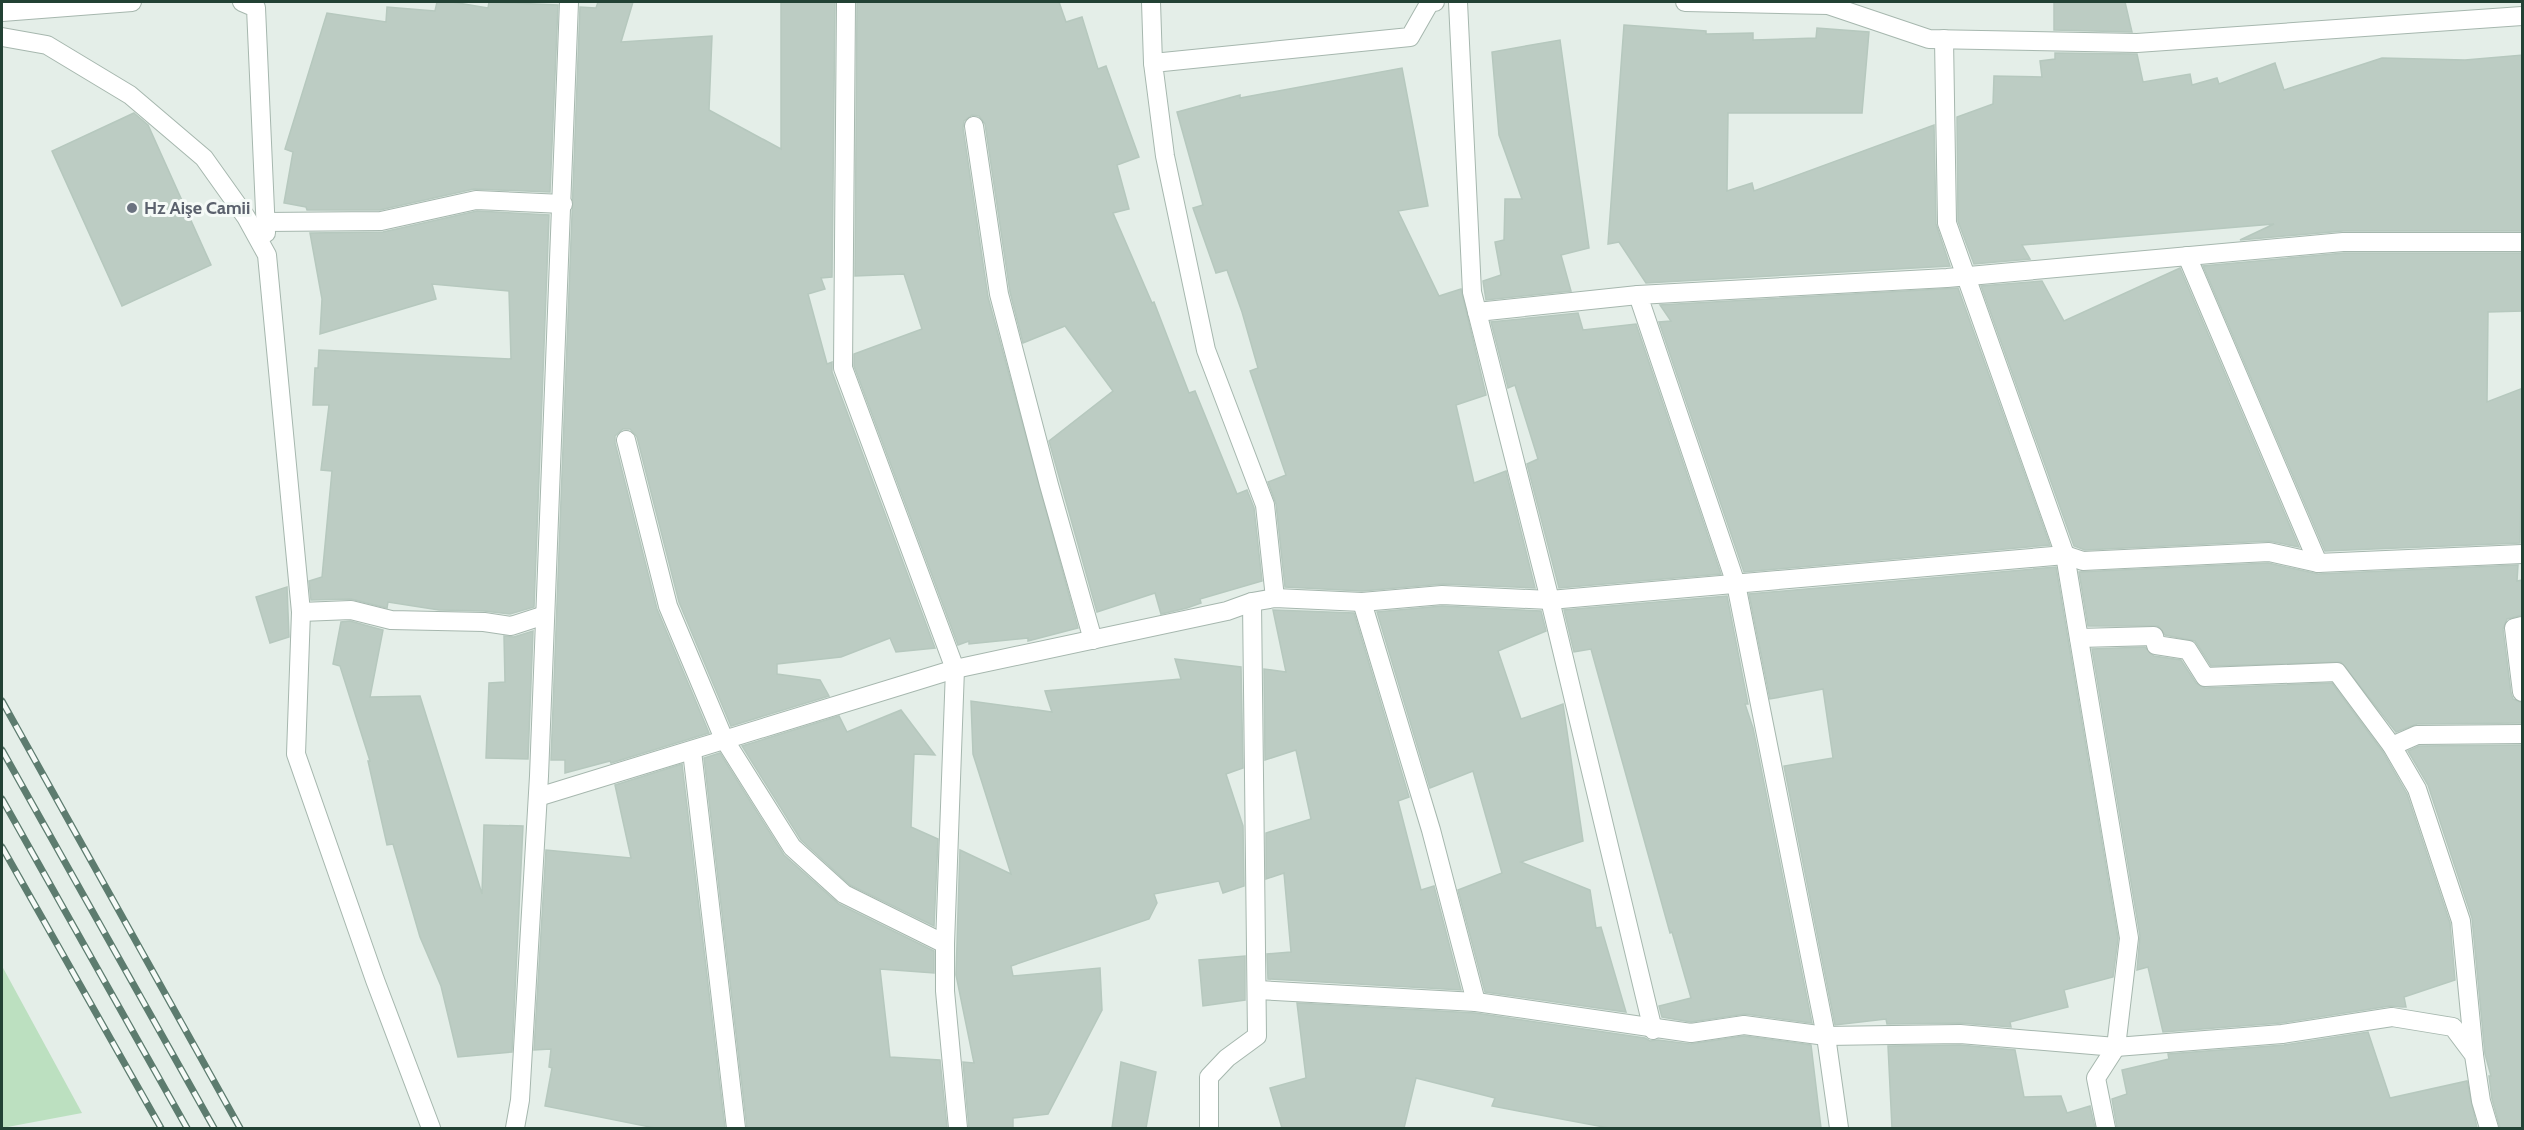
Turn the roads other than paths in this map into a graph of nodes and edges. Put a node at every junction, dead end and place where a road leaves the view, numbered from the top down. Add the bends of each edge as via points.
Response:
1 (132, 2) edge
2 (243, 2) edge
3 (569, 2) edge
4 (846, 2) edge
5 (1151, 2) edge
6 (1435, 2) edge
7 (1458, 2) edge
8 (1685, 2) edge
9 (66, 4) edge
10 (2, 12) edge
11 (2523, 16) edge
12 (2, 37) edge
13 (1944, 39) junction
14 (1153, 63) junction
15 (974, 126) dead end
16 (563, 204) junction
17 (265, 222) junction
18 (2523, 242) edge
19 (267, 255) junction
20 (2187, 256) junction
21 (1965, 277) junction
22 (1638, 295) junction
23 (1477, 312) junction
24 (626, 440) dead end
25 (2523, 554) edge
26 (2065, 555) junction
27 (2318, 563) junction
28 (1736, 584) junction
29 (1275, 598) junction
30 (1550, 600) junction
31 (1252, 602) junction
32 (1362, 602) junction
33 (301, 612) junction
34 (546, 615) junction
35 (2523, 626) edge
36 (2079, 638) junction
37 (1093, 640) junction
38 (955, 669) junction
39 (2523, 692) edge
40 (2523, 734) edge
41 (724, 740) junction
42 (2392, 746) junction
43 (692, 751) junction
44 (538, 797) junction
45 (945, 944) junction
46 (1257, 990) junction
47 (1476, 1002) junction
48 (1653, 1030) junction
49 (1826, 1036) junction
50 (2115, 1047) junction
51 (2475, 1055) junction
52 (431, 1128) edge
53 (515, 1128) edge
54 (736, 1128) edge
55 (958, 1128) edge
56 (1209, 1128) edge
57 (1839, 1128) edge
58 (2106, 1128) edge
59 (2489, 1128) edge

1 - 9 street
2 - 17 street via 256,8
3 - 16 street
4 - 38 street via 843,368
5 - 14 street
6 - 14 street via 1430,2 1410,37
7 - 23 street via 1471,280
8 - 13 street via 1828,5 1929,39
9 - 10 street
11 - 13 street via 2137,43
12 - 19 street via 47,45 130,95 204,158 246,217
13 - 21 street via 1947,223
14 - 29 street via 1165,156 1206,350 1264,506
15 - 37 street via 999,294
16 - 17 street via 476,200 381,221
16 - 34 street
17 - 19 street
18 - 20 street via 2343,242
19 - 33 street
20 - 21 street
20 - 27 street
21 - 22 street
21 - 26 street
22 - 23 street
22 - 28 street
23 - 30 street
24 - 41 street via 668,606
25 - 27 street
26 - 27 street via 2084,561 2269,552
26 - 28 street
26 - 36 street
28 - 30 street
28 - 49 street
29 - 31 street
29 - 32 street
30 - 32 street via 1442,595
30 - 48 street
31 - 37 street
31 - 46 street
32 - 47 street via 1431,830
33 - 34 street via 351,610 391,620 511,626
33 - 52 street via 296,754
34 - 44 street
35 - 39 street via 2514,628
36 - 42 street via 2154,636 2156,645 2188,650 2205,677 2337,672
36 - 50 street via 2129,938
37 - 38 street
38 - 41 street
38 - 45 street
40 - 42 street via 2417,735
41 - 43 street
41 - 45 street via 792,847 844,894
42 - 51 street via 2417,789 2461,921
43 - 44 street
43 - 54 street
44 - 53 street via 520,1100
45 - 55 street via 945,991
46 - 47 street
46 - 56 street via 1257,1036 1209,1077
47 - 48 street
48 - 49 street via 1691,1034 1744,1025
49 - 50 street via 1960,1034
49 - 57 street
50 - 51 street via 2282,1034 2392,1017 2453,1027
50 - 58 street via 2097,1078
51 - 59 street

